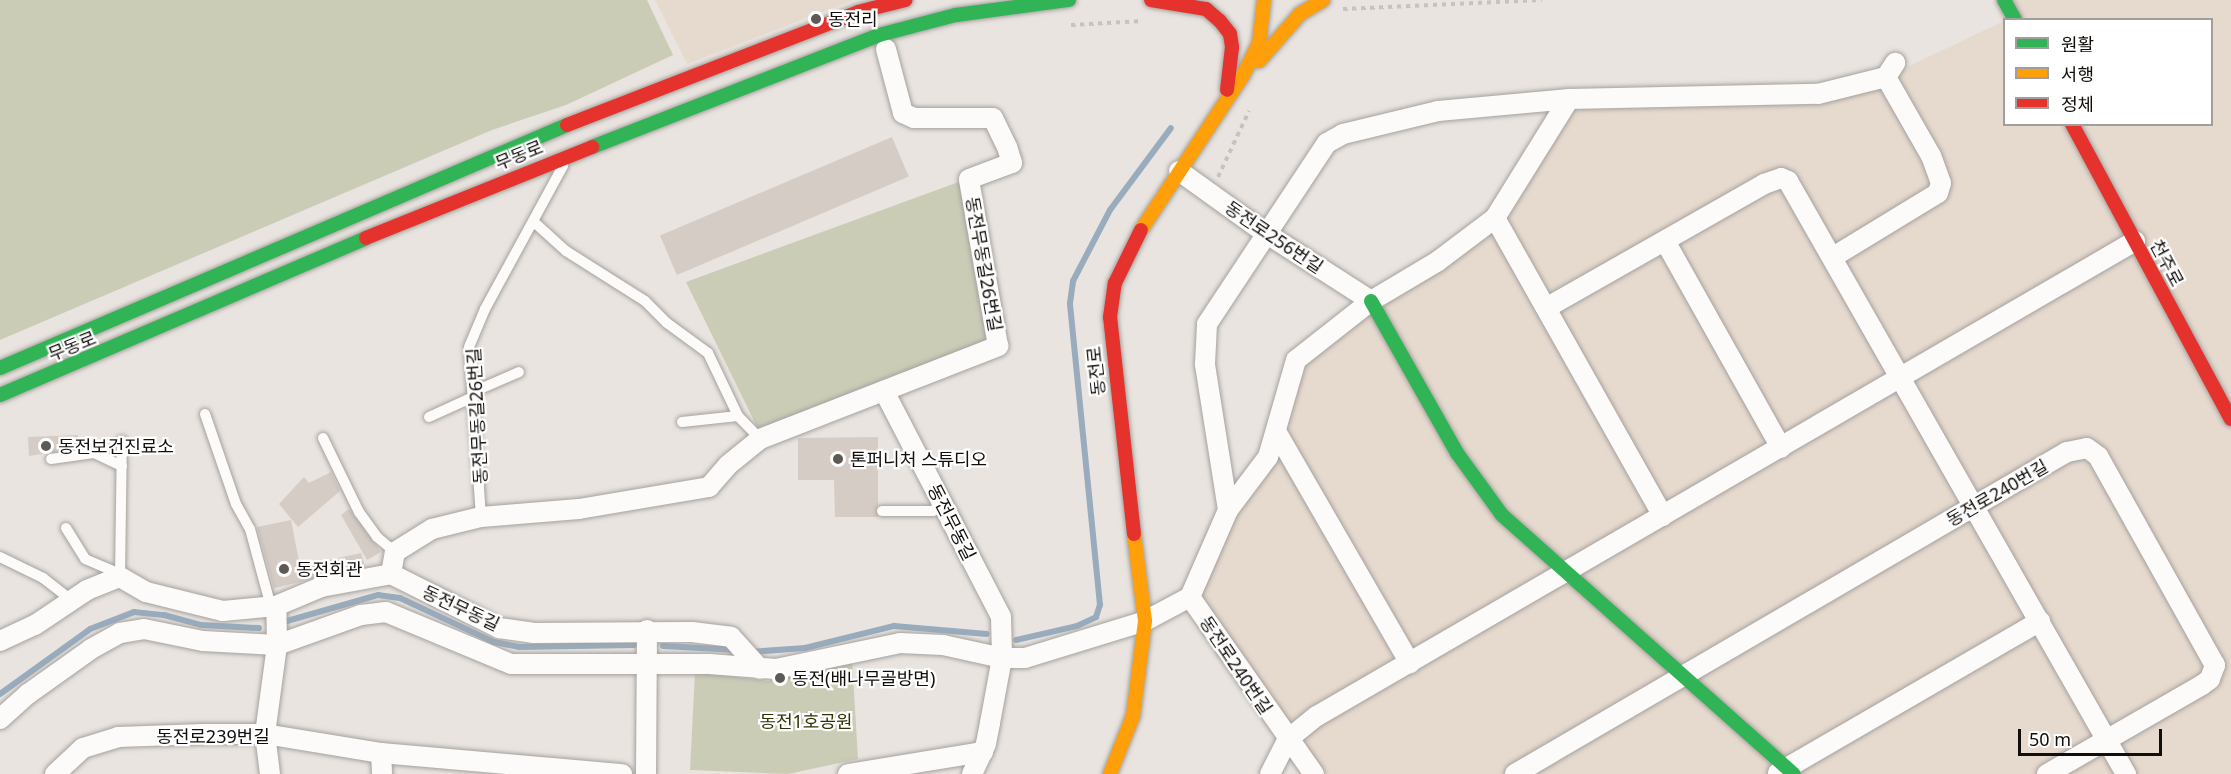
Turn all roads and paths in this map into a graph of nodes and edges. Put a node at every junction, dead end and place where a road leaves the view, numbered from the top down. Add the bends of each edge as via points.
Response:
1 (905, 0) edge
2 (1069, 0) edge
3 (1151, 0) edge
4 (1264, 0) edge
5 (1323, 0) edge
6 (1542, 0) edge
7 (2004, 0) edge
8 (1336, 9) dead end
9 (2014, 18) edge
10 (1144, 21) dead end
11 (1062, 25) dead end
12 (886, 49) dead end
13 (1569, 99) junction
14 (1254, 100) dead end
15 (1224, 105) junction
16 (2073, 126) edge
17 (571, 153) junction
18 (1179, 171) junction
19 (1219, 182) dead end
20 (1495, 218) junction
21 (534, 222) junction
22 (1264, 232) junction
23 (1665, 241) junction
24 (2135, 241) junction
25 (1833, 257) junction
26 (1371, 301) junction
27 (1546, 308) junction
28 (0, 368) edge
29 (519, 372) dead end
30 (1902, 378) junction
31 (884, 391) junction
32 (0, 395) edge
33 (473, 395) junction
34 (204, 414) dead end
35 (738, 416) junction
36 (429, 417) dead end
37 (2231, 419) edge
38 (682, 422) dead end
39 (1277, 433) junction
40 (323, 438) dead end
41 (760, 439) junction
42 (122, 441) dead end
43 (1781, 448) junction
44 (51, 459) dead end
45 (122, 466) junction
46 (942, 503) junction
47 (1974, 506) junction
48 (1228, 510) junction
49 (882, 511) dead end
50 (1663, 516) junction
51 (481, 517) junction
52 (66, 528) dead end
53 (395, 552) junction
54 (0, 557) edge
55 (1566, 573) junction
56 (391, 574) junction
57 (120, 575) junction
58 (1190, 597) junction
59 (67, 602) junction
60 (273, 606) junction
61 (1145, 621) junction
62 (2040, 621) junction
63 (647, 630) junction
64 (0, 641) edge
65 (277, 645) junction
66 (1002, 657) junction
67 (1410, 663) junction
68 (649, 664) junction
69 (768, 669) junction
70 (1683, 676) junction
71 (0, 719) edge
72 (265, 734) junction
73 (1287, 740) junction
74 (2107, 740) junction
75 (983, 752) junction
76 (381, 753) junction
77 (1785, 772) edge
78 (55, 774) edge
79 (270, 774) edge
80 (382, 774) edge
81 (622, 774) edge
82 (646, 774) edge
83 (848, 774) edge
84 (972, 774) edge
85 (1110, 774) edge
86 (1270, 774) edge
87 (1314, 774) edge
88 (1515, 774) edge
89 (2047, 774) edge
90 (2127, 774) edge

1 - 28 main road, 무동로 via 858,12 562,127
2 - 17 main road, 무동로 via 956,15 879,35
3 - 15 main road via 1206,9 1221,21 1230,34 1232,46
4 - 15 main road, 동전로 via 1259,44
5 - 15 main road via 1285,28
6 - 8 path
7 - 9 main road
10 - 11 path
12 - 31 street, 동전무동길26번길 via 903,113 914,118 993,118 1012,163 969,179 998,346
13 - 20 street
13 - 22 street via 1438,111 1343,134 1327,143
13 - 25 street via 1818,94 1891,70 1931,156 1941,183 1938,193
14 - 19 path via 1238,141 1218,175
15 - 18 main road, 동전로
16 - 24 main road, 천주로
17 - 21 lane, 동전무동길26번길
17 - 32 main road, 무동로
18 - 22 street, 동전로256번길
18 - 61 main road, 동전로 via 1121,263 1110,317
20 - 26 street via 1438,261
20 - 27 street
21 - 33 lane, 동전무동길26번길 via 485,309 470,347
21 - 35 lane via 566,251 645,301 708,353
22 - 26 street, 동전로256번길
22 - 48 street via 1214,310 1204,341
23 - 25 street via 1781,178 1794,188
23 - 27 street
23 - 43 street
24 - 30 street
24 - 37 main road, 천주로
25 - 30 street
26 - 39 street via 1296,360
26 - 55 main road via 1485,495
27 - 50 street
29 - 33 lane
30 - 43 street
30 - 47 street
31 - 41 street, 동전무동길26번길
31 - 46 street, 동전무동길
33 - 36 lane
33 - 51 lane, 동전무동길26번길
34 - 60 lane via 236,504 250,529
35 - 38 lane
35 - 41 lane
39 - 48 street via 1254,481
39 - 67 street
40 - 53 lane via 359,512 377,537
41 - 51 street, 동전무동길26번길 via 709,487 690,493
42 - 45 lane
43 - 50 street
44 - 45 lane via 94,453
45 - 57 lane
46 - 49 lane via 933,511
46 - 66 street, 동전무동길 via 1001,617
47 - 62 street
47 - 70 street, 동전로240번길
47 - 74 street, 동전로240번길 via 2067,452 2092,450 2207,645 2215,664 2210,679
48 - 58 street
50 - 55 street
51 - 53 street, 동전무동길26번길 via 432,529
52 - 57 lane via 85,558
53 - 56 street
54 - 59 lane via 43,578 70,598
55 - 67 street
55 - 70 main road
56 - 60 street via 321,587
56 - 63 street, 동전무동길 via 499,628 533,633
57 - 59 street
57 - 60 street via 146,591 202,609 239,611
58 - 61 street, 동전로240번길
58 - 73 street, 동전로240번길
59 - 64 street via 35,625
60 - 65 street
61 - 66 street via 1050,653
61 - 85 main road, 동전로 via 1132,716
62 - 74 street
62 - 77 street
63 - 68 street
63 - 69 street, 동전무동길 via 731,637
65 - 68 street via 361,615 386,612 511,664
65 - 71 street via 203,641 144,629 120,633 37,687
65 - 72 street
66 - 69 street via 943,645 900,643
66 - 75 street
67 - 73 street via 1317,716
68 - 69 street
68 - 82 street
70 - 77 main road
70 - 88 street, 동전로240번길
72 - 76 street, 동전로239번길
72 - 78 street, 동전로239번길 via 118,737 83,748
72 - 79 street
73 - 86 street
73 - 87 street, 동전로240번길
74 - 89 street, 동전로240번길
74 - 90 street
75 - 83 street
75 - 84 street
76 - 80 street
76 - 81 street, 동전로239번길

